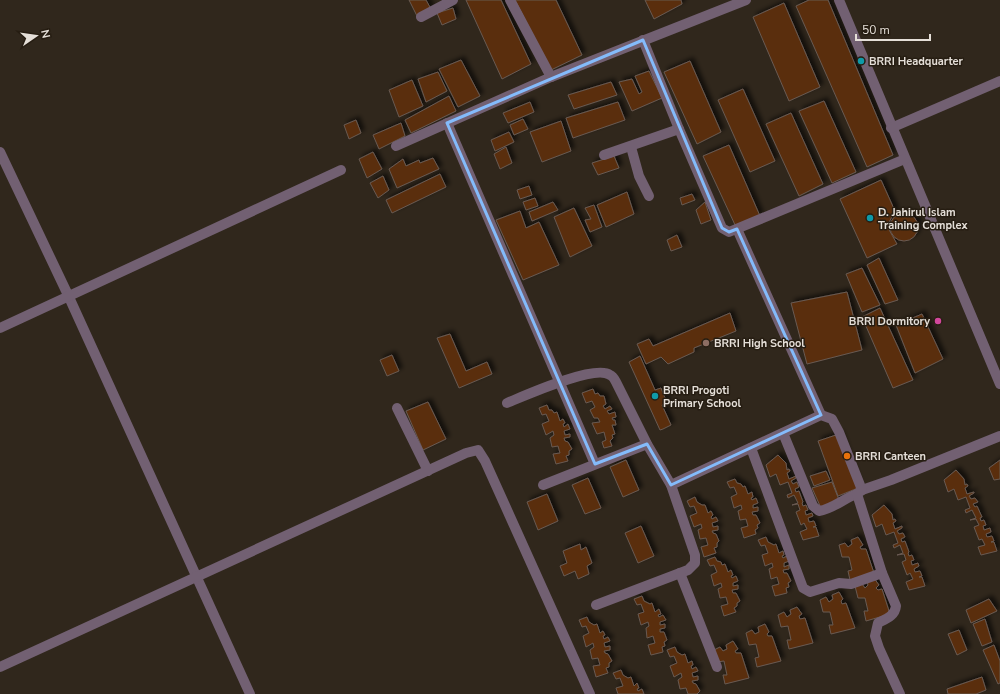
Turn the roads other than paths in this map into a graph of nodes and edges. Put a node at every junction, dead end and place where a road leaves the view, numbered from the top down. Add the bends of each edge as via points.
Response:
1 (453, 0) edge
2 (510, 0) edge
3 (746, 0) edge
4 (839, 0) edge
5 (421, 17) dead end
6 (643, 40) junction
7 (551, 77) junction
8 (1000, 81) edge
9 (447, 124) junction
10 (891, 128) junction
11 (679, 129) junction
12 (396, 146) dead end
13 (631, 147) junction
14 (1, 155) edge
15 (604, 155) dead end
16 (905, 159) junction
17 (341, 170) dead end
18 (649, 196) dead end
19 (737, 229) junction
20 (68, 295) junction
21 (0, 328) edge
22 (559, 381) junction
23 (1000, 384) edge
24 (507, 403) dead end
25 (397, 408) dead end
26 (821, 415) junction
27 (783, 433) junction
28 (1000, 436) edge
29 (647, 444) junction
30 (751, 448) junction
31 (595, 464) junction
32 (428, 471) junction
33 (543, 485) dead end
34 (671, 485) junction
35 (859, 492) junction
36 (882, 572) junction
37 (680, 573) junction
38 (196, 577) junction
39 (596, 605) dead end
40 (0, 667) edge
41 (717, 667) dead end
42 (250, 694) edge
43 (590, 694) edge
44 (900, 694) edge

1 - 5 street
2 - 7 street
3 - 6 street
4 - 10 street
6 - 7 street
6 - 11 street
7 - 9 street
8 - 10 street
9 - 12 street
9 - 22 street
10 - 16 street
11 - 13 street
11 - 19 street via 722,228 729,232
13 - 15 street
13 - 18 street via 639,176
14 - 20 street
16 - 19 street
16 - 23 street
17 - 20 street
19 - 26 street
20 - 21 street
20 - 38 street
22 - 24 street
22 - 29 street via 602,373 610,374
22 - 31 street
25 - 32 street
26 - 27 street
26 - 35 street via 832,419 839,432
27 - 30 street
27 - 35 street via 813,506 819,511
28 - 35 street
29 - 31 street
29 - 34 street
30 - 34 street
30 - 36 street via 803,588 810,592 839,583 851,584
31 - 33 street
32 - 38 street
32 - 43 street via 478,450
34 - 37 street via 695,555 695,563
35 - 36 street
36 - 44 street via 896,611 878,623 875,636
37 - 39 street
37 - 41 street
38 - 40 street
38 - 42 street

